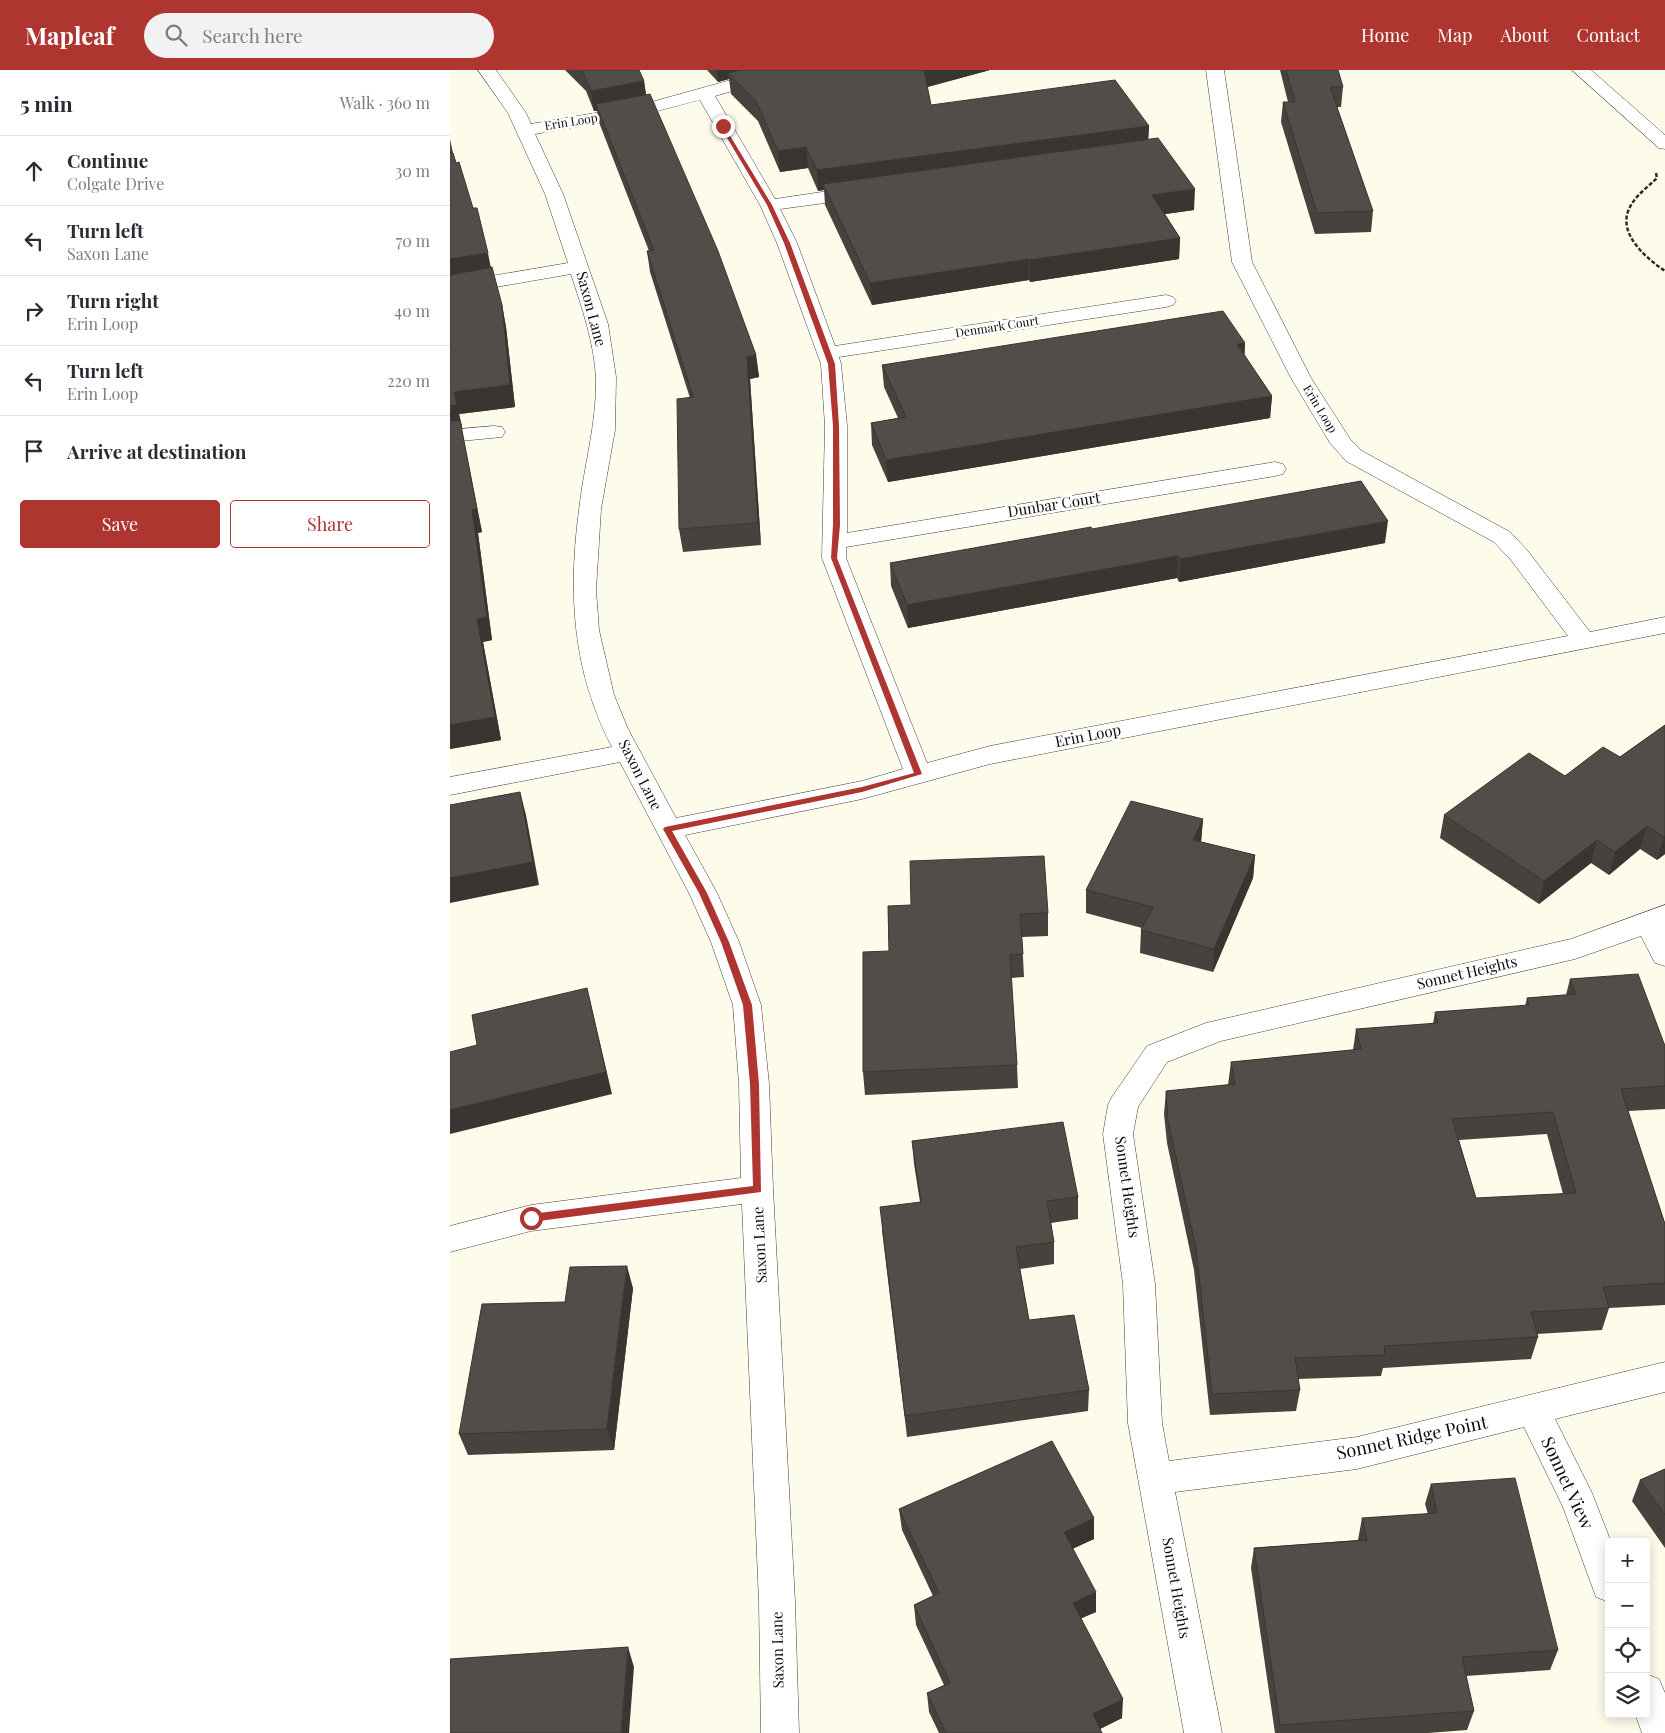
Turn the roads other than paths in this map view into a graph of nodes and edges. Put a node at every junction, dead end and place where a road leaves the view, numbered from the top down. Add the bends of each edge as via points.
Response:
1 (487, 70) edge
2 (786, 70) edge
3 (1215, 70) edge
4 (1581, 70) edge
5 (705, 93) junction
6 (525, 130) junction
7 (1665, 144) edge
8 (877, 190) edge
9 (769, 205) junction
10 (580, 267) junction
11 (450, 289) edge
12 (1166, 301) dead end
13 (828, 353) junction
14 (494, 432) dead end
15 (450, 436) edge
16 (1275, 469) dead end
17 (834, 542) junction
18 (1665, 625) edge
19 (1584, 641) junction
20 (629, 752) junction
21 (918, 774) junction
22 (450, 786) edge
23 (667, 829) junction
24 (1657, 919) edge
25 (1665, 956) edge
26 (757, 1189) junction
27 (450, 1239) edge
28 (1665, 1377) edge
29 (1534, 1411) junction
30 (1156, 1479) junction
31 (1608, 1583) edge
32 (1650, 1703) edge
33 (780, 1733) edge
34 (1203, 1733) edge
35 (1661, 1733) edge

1 - 6 street, Saxon Lane via 505,93
2 - 5 street, Erin Loop
3 - 19 street, Erin Loop via 1242,262 1302,378 1341,443 1354,456 1502,537
4 - 7 street
5 - 6 street, Erin Loop via 638,111
5 - 9 street
6 - 10 street, Saxon Lane via 554,194
8 - 9 street
9 - 13 street via 787,243
10 - 11 street
10 - 20 street, Saxon Lane via 598,324 606,377 604,430 585,550 587,630 602,695 615,729
12 - 13 street, Denmark Court
13 - 17 street via 833,373 836,426
14 - 15 street
16 - 17 street, Dunbar Court
17 - 21 street via 837,567
18 - 19 street, Erin Loop
19 - 21 street, Erin Loop via 990,755
20 - 22 street
20 - 23 street, Saxon Lane
21 - 23 street, Erin Loop via 862,790
23 - 26 street, Saxon Lane via 703,893 725,942 747,1005 754,1084
24 - 25 street
24 - 30 street, Sonnet Heights via 1575,949 1216,1031 1157,1054 1123,1105 1118,1134 1139,1284 1145,1424
26 - 27 street via 531,1218
26 - 33 street, Saxon Lane via 777,1602
28 - 29 street, Sonnet Ridge Point
29 - 30 street, Sonnet Ridge Point via 1357,1453
29 - 31 street, Sonnet View via 1580,1504
30 - 34 street, Sonnet Heights
32 - 35 street

